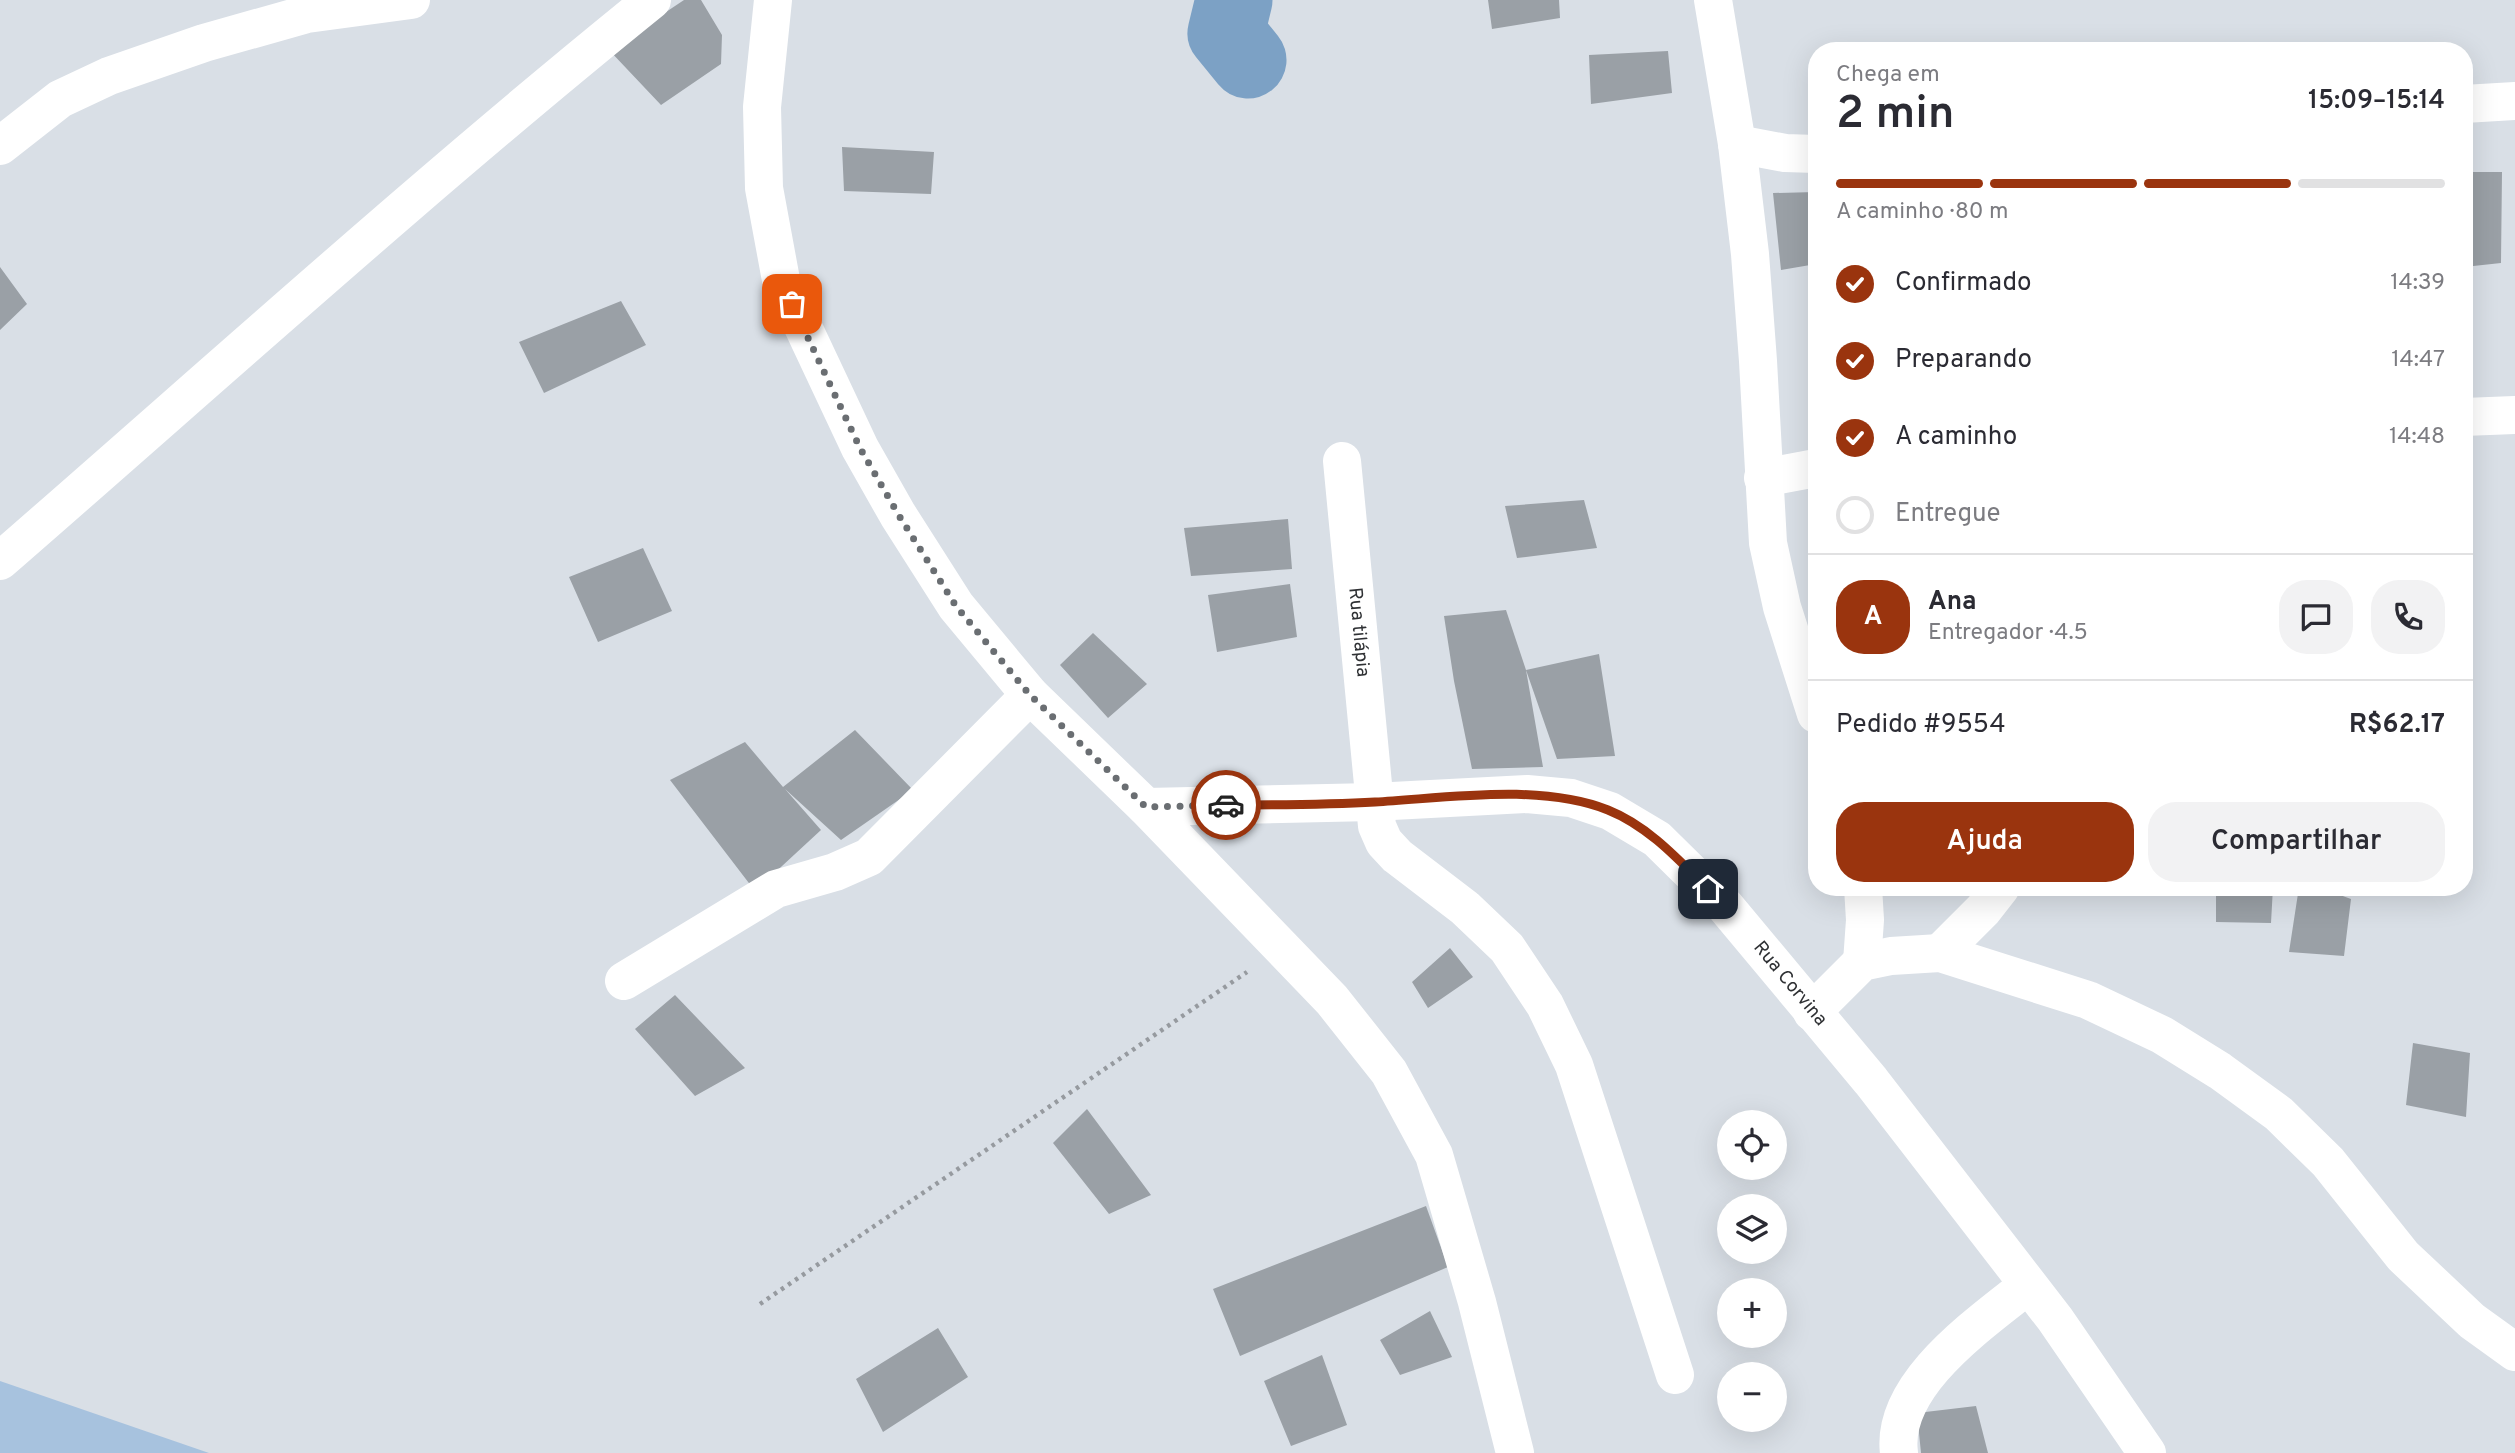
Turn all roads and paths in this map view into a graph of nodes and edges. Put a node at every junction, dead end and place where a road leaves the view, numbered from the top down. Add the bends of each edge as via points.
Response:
1 (411, 0) edge
2 (652, 0) edge
3 (773, 0) edge
4 (1713, 0) edge
5 (2515, 101) edge
6 (2473, 103) edge
7 (1737, 144) junction
8 (0, 146) edge
9 (1808, 154) edge
10 (2515, 415) edge
11 (2473, 417) edge
12 (1342, 461) dead end
13 (1808, 470) edge
14 (1763, 478) junction
15 (0, 561) edge
16 (1808, 689) edge
17 (1030, 695) junction
18 (1373, 802) junction
19 (1146, 807) junction
20 (1864, 896) edge
21 (1994, 896) edge
22 (1282, 948) junction
23 (1940, 953) junction
24 (1862, 962) junction
25 (624, 981) dead end
26 (1812, 1012) junction
27 (2028, 1284) junction
28 (760, 1304) dead end
29 (2515, 1352) edge
30 (1675, 1375) dead end
31 (1515, 1453) edge
32 (1899, 1453) edge
33 (2147, 1453) edge

1 - 8 street via 307,14 109,76 60,99
2 - 15 street
3 - 17 street via 762,107 764,187 781,280 860,448 898,514 956,606
4 - 7 street
5 - 6 street
7 - 9 street
7 - 14 street via 1750,254
10 - 11 street
12 - 18 street, Rua tilápia
13 - 14 street
14 - 16 street via 1768,543
17 - 19 street
17 - 25 street via 869,857 776,889
18 - 19 street, Rua Corvina
18 - 26 street, Rua Corvina via 1527,794 1571,798 1610,811 1657,839 1715,896
18 - 30 street, Rua tilápia via 1384,842 1507,948 1545,1005 1574,1065
19 - 22 street
20 - 24 street
21 - 23 street
22 - 28 path
22 - 31 street via 1332,1000 1389,1072 1434,1155
23 - 24 street
23 - 29 street via 2088,1000 2162,1035 2220,1071 2279,1114 2328,1162 2403,1256 2472,1321
24 - 26 street
26 - 27 street, Rua Corvina
27 - 32 street via 1926,1375 1910,1397 1900,1424
27 - 33 street, Rua Corvina

